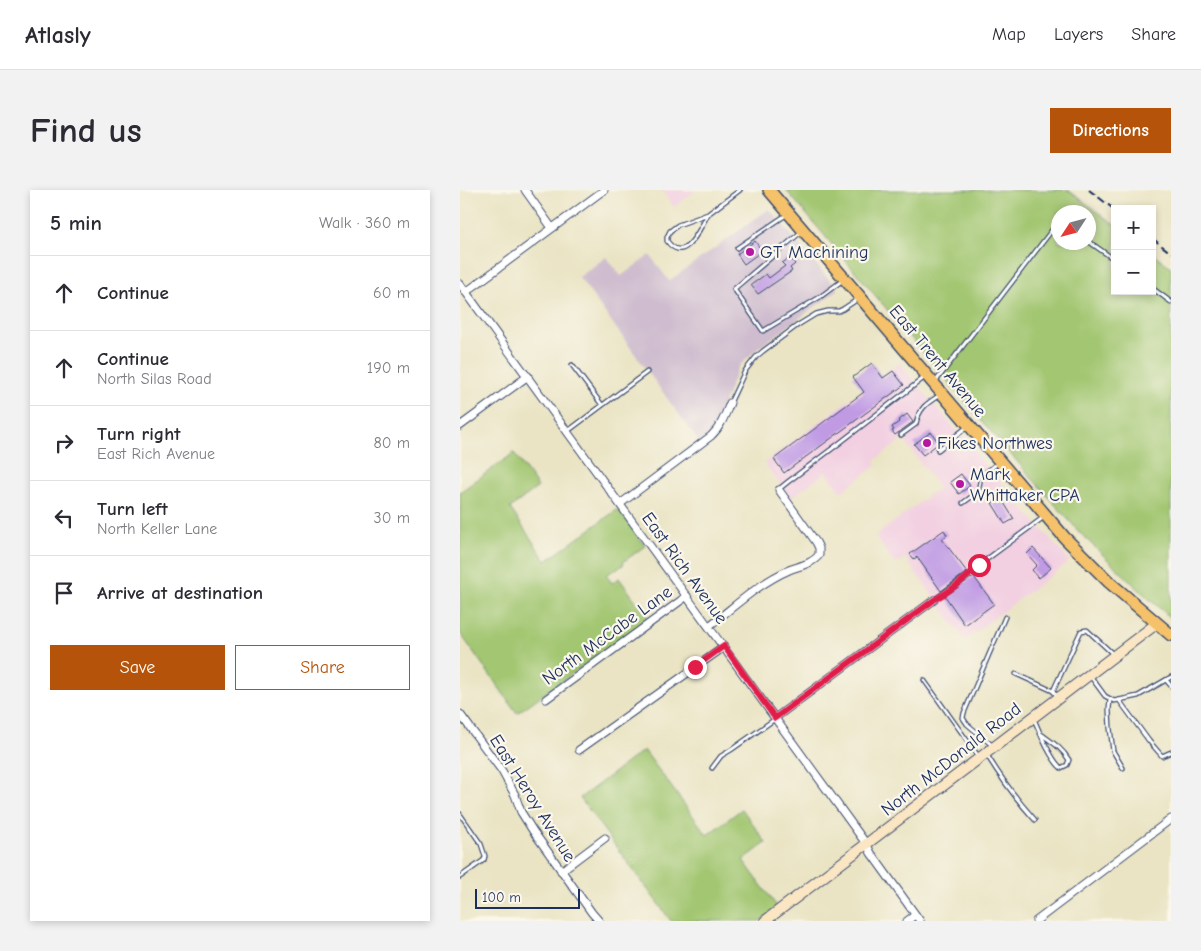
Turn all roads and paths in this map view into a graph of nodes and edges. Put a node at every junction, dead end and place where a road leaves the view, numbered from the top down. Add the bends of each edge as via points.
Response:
1 (525, 190) edge
2 (740, 190) edge
3 (769, 190) edge
4 (600, 191) edge
5 (789, 213) junction
6 (708, 214) junction
7 (552, 228) junction
8 (803, 230) junction
9 (1051, 231) edge
10 (1096, 247) edge
11 (737, 248) dead end
12 (1111, 257) edge
13 (845, 279) junction
14 (460, 284) edge
15 (1156, 291) edge
16 (466, 292) junction
17 (860, 297) junction
18 (1171, 302) edge
19 (572, 365) dead end
20 (647, 372) dead end
21 (528, 376) junction
22 (931, 379) junction
23 (943, 394) junction
24 (730, 403) joint
25 (602, 405) junction
26 (970, 425) junction
27 (460, 426) edge
28 (568, 431) junction
29 (901, 435) dead end
30 (938, 450) dead end
31 (1000, 461) junction
32 (779, 490) joint
33 (964, 502) dead end
34 (620, 504) junction
35 (1046, 515) junction
36 (687, 596) junction
37 (934, 600) joint
38 (1005, 617) dead end
39 (1156, 624) junction
40 (709, 626) junction
41 (1171, 636) edge
42 (724, 646) junction
43 (1115, 655) junction
44 (1016, 674) dead end
45 (1089, 674) junction
46 (1171, 677) edge
47 (924, 680) dead end
48 (1166, 680) junction
49 (1171, 686) edge
50 (1056, 694) junction
51 (546, 699) dead end
52 (1110, 699) junction
53 (1119, 700) junction
54 (460, 714) edge
55 (1033, 716) junction
56 (775, 718) junction
57 (1041, 734) junction
58 (579, 750) dead end
59 (986, 752) junction
60 (1171, 752) edge
61 (712, 768) dead end
62 (1123, 768) dead end
63 (460, 814) edge
64 (1171, 819) edge
65 (1035, 820) dead end
66 (605, 838) dead end
67 (867, 845) junction
68 (561, 871) junction
69 (460, 877) edge
70 (917, 918) edge
71 (599, 921) edge
72 (764, 921) edge
73 (907, 921) edge
74 (1036, 921) edge

1 - 7 street
2 - 6 lane
3 - 5 main road, East Trent Avenue
4 - 7 street
5 - 8 main road, East Trent Avenue
5 - 11 lane
6 - 6 lane via 670,231 667,241 672,248 679,250 693,241
7 - 16 street
8 - 13 main road, East Trent Avenue
8 - 13 lane via 734,289 763,331 820,298
9 - 22 lane
10 - 12 lane
13 - 17 main road, East Trent Avenue
14 - 16 street, East Rich Avenue
15 - 18 lane
16 - 21 street, East Rich Avenue
17 - 22 main road, East Trent Avenue
17 - 24 lane via 844,310 816,314 763,351 744,371
19 - 25 lane
20 - 25 lane
21 - 27 street
21 - 28 street, East Rich Avenue
22 - 23 main road, East Trent Avenue
22 - 32 lane
23 - 26 main road, East Trent Avenue
23 - 29 lane via 928,402 918,414 916,424
24 - 34 street via 716,431
25 - 28 lane
26 - 30 lane
26 - 31 main road, East Trent Avenue
28 - 34 street, East Rich Avenue
31 - 33 lane via 981,476 978,492
31 - 35 main road, East Trent Avenue
32 - 40 street via 816,542 819,555 768,580
34 - 36 street, East Rich Avenue
35 - 37 lane
35 - 39 main road, East Trent Avenue via 1109,582
36 - 40 street, East Rich Avenue
36 - 51 street, North McCabe Lane
37 - 56 street
38 - 59 lane via 963,718
39 - 41 main road, East Trent Avenue
39 - 43 street, North McDonald Road
40 - 42 street, East Rich Avenue
42 - 56 street, East Rich Avenue
42 - 58 street
43 - 45 street, North McDonald Road
43 - 50 lane via 1087,630 1081,631
44 - 50 lane
45 - 50 street, North McDonald Road
45 - 52 lane
46 - 48 lane
47 - 59 lane
48 - 49 lane
48 - 53 lane via 1138,696
50 - 55 street, North McDonald Road
52 - 53 lane
52 - 62 lane via 1113,751
53 - 60 lane via 1162,756
54 - 68 street, East Heroy Avenue via 502,771 532,831
55 - 57 lane
55 - 59 street, North McDonald Road
56 - 61 lane via 721,756
56 - 67 street, East Rich Avenue
57 - 57 lane via 1055,763 1061,768 1067,765 1064,752
59 - 65 lane
59 - 67 street, North McDonald Road
63 - 69 lane via 485,856
64 - 74 street
66 - 68 street
67 - 70 street, East Rich Avenue
67 - 72 street, North McDonald Road
68 - 71 street, East Heroy Avenue
70 - 73 street

